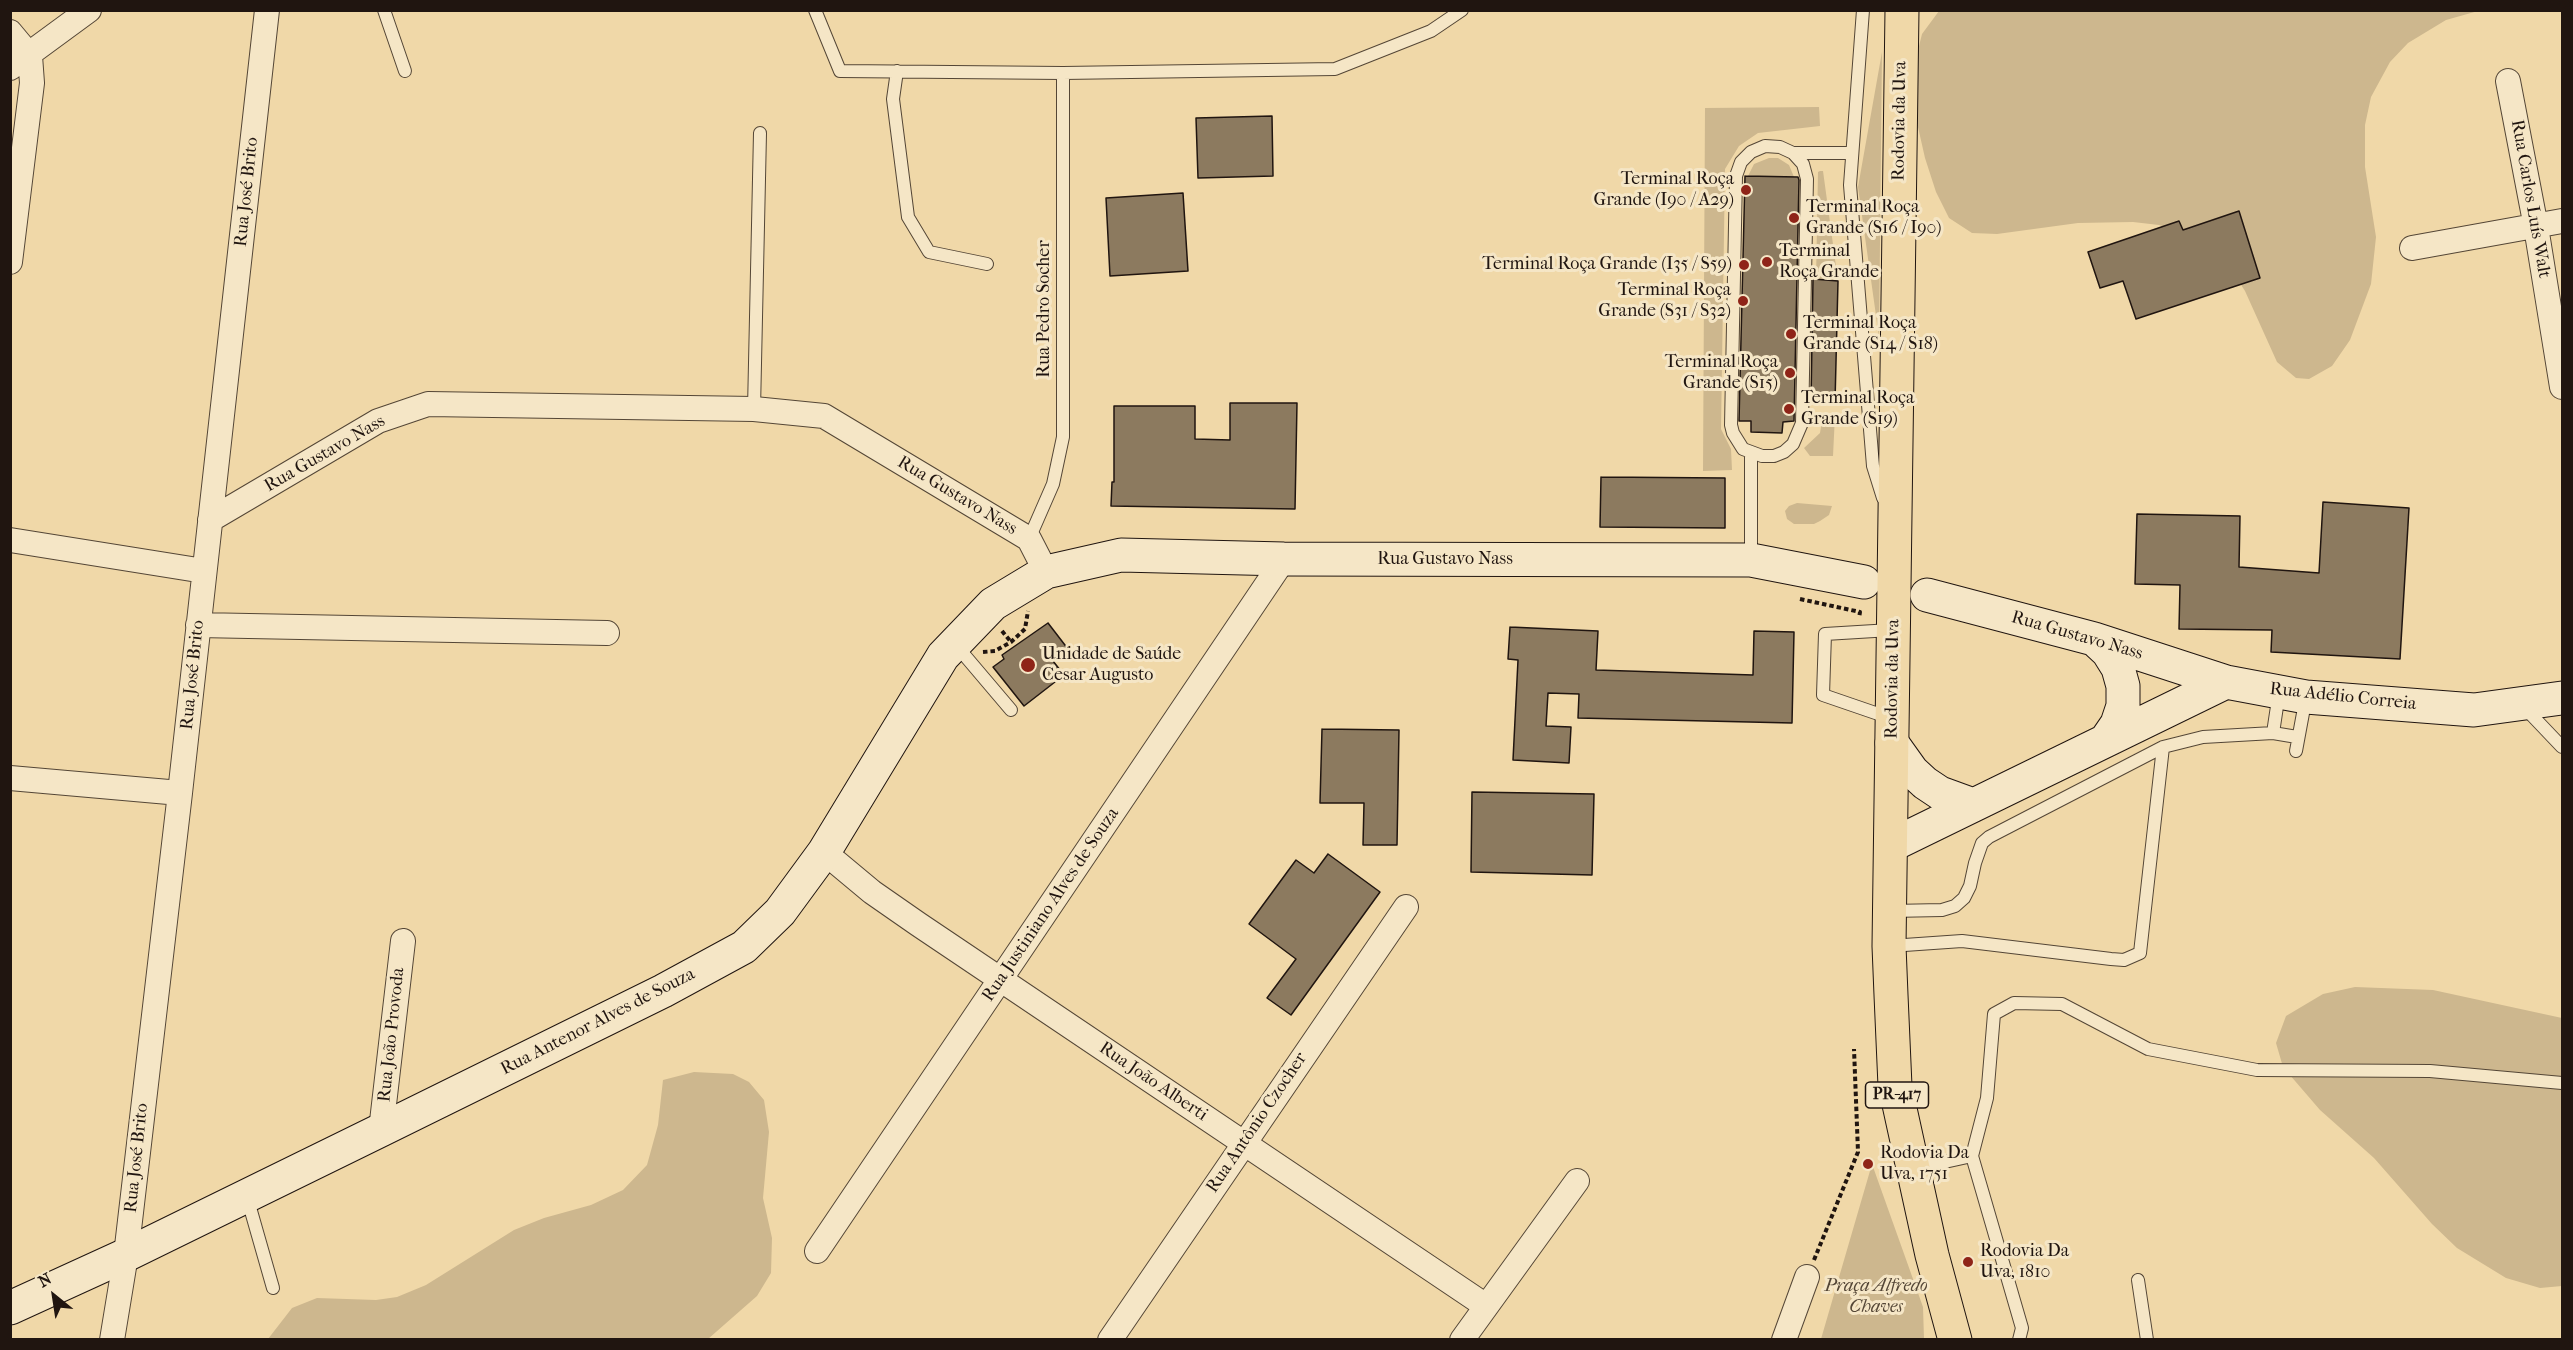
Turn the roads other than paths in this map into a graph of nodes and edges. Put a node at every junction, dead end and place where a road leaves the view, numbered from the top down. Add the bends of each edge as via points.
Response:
1 (89, 10) edge
2 (267, 10) edge
3 (384, 10) edge
4 (815, 10) edge
5 (1462, 10) edge
6 (1863, 10) edge
7 (1902, 10) edge
8 (10, 32) edge
9 (20, 62) edge
10 (405, 71) dead end
11 (897, 71) junction
12 (1063, 73) junction
13 (2508, 81) dead end
14 (760, 133) dead end
15 (1793, 153) junction
16 (1851, 153) junction
17 (2562, 221) edge
18 (2536, 227) junction
19 (2412, 248) dead end
20 (10, 262) edge
21 (987, 264) dead end
22 (2562, 387) edge
23 (754, 409) junction
24 (1751, 453) junction
25 (210, 520) junction
26 (1895, 535) junction
27 (1029, 539) junction
28 (10, 540) edge
29 (1284, 559) junction
30 (1751, 560) junction
31 (204, 571) junction
32 (1046, 572) junction
33 (1864, 582) dead end
34 (1927, 595) dead end
35 (198, 625) junction
36 (1895, 629) junction
37 (607, 633) dead end
38 (2094, 639) junction
39 (955, 644) junction
40 (2161, 661) junction
41 (2226, 682) junction
42 (2293, 695) junction
43 (2562, 698) edge
44 (2521, 703) junction
45 (2122, 706) junction
46 (1011, 710) dead end
47 (1892, 731) junction
48 (2158, 732) junction
49 (2273, 733) junction
50 (2297, 738) junction
51 (2106, 740) junction
52 (2562, 747) edge
53 (2295, 752) dead end
54 (10, 778) edge
55 (180, 793) junction
56 (1973, 805) junction
57 (1892, 845) junction
58 (824, 852) junction
59 (1406, 907) dead end
60 (1890, 912) junction
61 (403, 941) dead end
62 (1889, 946) junction
63 (1002, 980) junction
64 (2562, 1083) edge
65 (381, 1130) junction
66 (1242, 1144) junction
67 (1972, 1155) junction
68 (1912, 1170) junction
69 (1577, 1180) dead end
70 (246, 1196) junction
71 (818, 1251) dead end
72 (126, 1255) junction
73 (1808, 1277) road end
74 (2138, 1280) dead end
75 (273, 1288) dead end
76 (1486, 1306) junction
77 (10, 1308) edge
78 (112, 1340) edge
79 (1110, 1340) edge
80 (1462, 1340) edge
81 (1784, 1340) edge
82 (1955, 1340) edge
83 (2019, 1340) edge
84 (2147, 1340) edge

1 - 9 street
2 - 25 street, Rua José Brito
3 - 10 lane
4 - 11 lane via 840,71
5 - 12 lane via 1431,31 1335,69
6 - 16 lane
7 - 26 highway, Rodovia da Uva / PR-417
8 - 9 street
9 - 20 street via 32,82
11 - 12 lane
11 - 21 lane via 893,99 908,217 929,252
12 - 27 lane, Rua Pedro Socher via 1063,437 1053,484
13 - 18 street, Rua Carlos Luís Walt
14 - 23 lane
15 - 16 lane
15 - 24 lane via 1803,164 1807,179 1802,423 1793,444 1784,452 1774,456
15 - 24 lane via 1765,146 1741,162 1736,176 1731,425 1737,442
16 - 26 lane via 1850,185 1873,466
17 - 18 street
18 - 19 street
18 - 22 street, Rua Carlos Luís Walt
23 - 25 street, Rua Gustavo Nass via 428,404 378,421
23 - 27 street, Rua Gustavo Nass via 824,416
24 - 30 lane
25 - 31 street, Rua José Brito
26 - 36 highway, Rodovia da Uva / PR-417
27 - 32 street, Rua Gustavo Nass
28 - 31 street
29 - 30 main road, Rua Gustavo Nass
29 - 32 main road, Rua Gustavo Nass via 1121,555
29 - 63 street, Rua Justiniano Alves de Souza
30 - 33 main road, Rua Gustavo Nass
31 - 35 street, Rua José Brito
32 - 39 main road, Rua Antenor Alves de Souza via 993,604
34 - 38 main road, Rua Gustavo Nass
35 - 37 street
35 - 55 street, Rua José Brito
36 - 47 highway, Rodovia da Uva / PR-417
36 - 47 lane via 1825,634 1823,695
38 - 40 main road, Rua Gustavo Nass
38 - 45 main road via 2118,668 2123,686
39 - 46 lane
39 - 58 main road, Rua Antenor Alves de Souza via 943,656
40 - 41 main road, Rua Gustavo Nass
40 - 45 main road
40 - 48 main road
41 - 42 main road, Rua Adélio Correia
41 - 48 main road
42 - 44 main road, Rua Adélio Correia via 2474,710
42 - 49 lane
42 - 50 lane
43 - 44 main road, Rua Adélio Correia
44 - 52 lane
45 - 51 main road via 2117,724
47 - 56 main road via 1912,771 1925,783
47 - 57 highway, Rodovia da Uva / PR-417
48 - 49 lane via 2203,737
48 - 51 main road
48 - 60 lane via 1982,843 1970,886 1955,906
48 - 62 lane via 2140,953 2111,959 1962,941
49 - 50 lane
50 - 53 lane
51 - 56 main road
54 - 55 street
55 - 72 street, Rua José Brito
56 - 57 main road
57 - 60 highway, Rodovia da Uva / PR-417
58 - 63 street, Rua João Alberti via 872,892
58 - 65 main road, Rua Antenor Alves de Souza via 780,912 744,947
59 - 66 street, Rua Antônio Czocher
60 - 62 highway, Rodovia da Uva / PR-417
61 - 65 street, Rua João Provoda
62 - 68 highway, Rodovia da Uva / PR-417 via 1895,1086
63 - 66 street, Rua João Alberti
63 - 71 street, Rua Justiniano Alves de Souza
64 - 67 lane via 2430,1071 2257,1070 2148,1049 2062,1004 2014,1003 1994,1014 1987,1098
65 - 70 main road, Rua Antenor Alves de Souza
66 - 76 street, Rua João Alberti
66 - 79 street, Rua Antônio Czocher
67 - 68 lane
67 - 83 lane via 2022,1328
68 - 82 highway, Rodovia da Uva / PR-417
69 - 76 street
70 - 72 main road, Rua Antenor Alves de Souza
70 - 75 lane
72 - 77 main road, Rua Antenor Alves de Souza
72 - 78 street, Rua José Brito
73 - 81 street
74 - 84 lane
76 - 80 street

